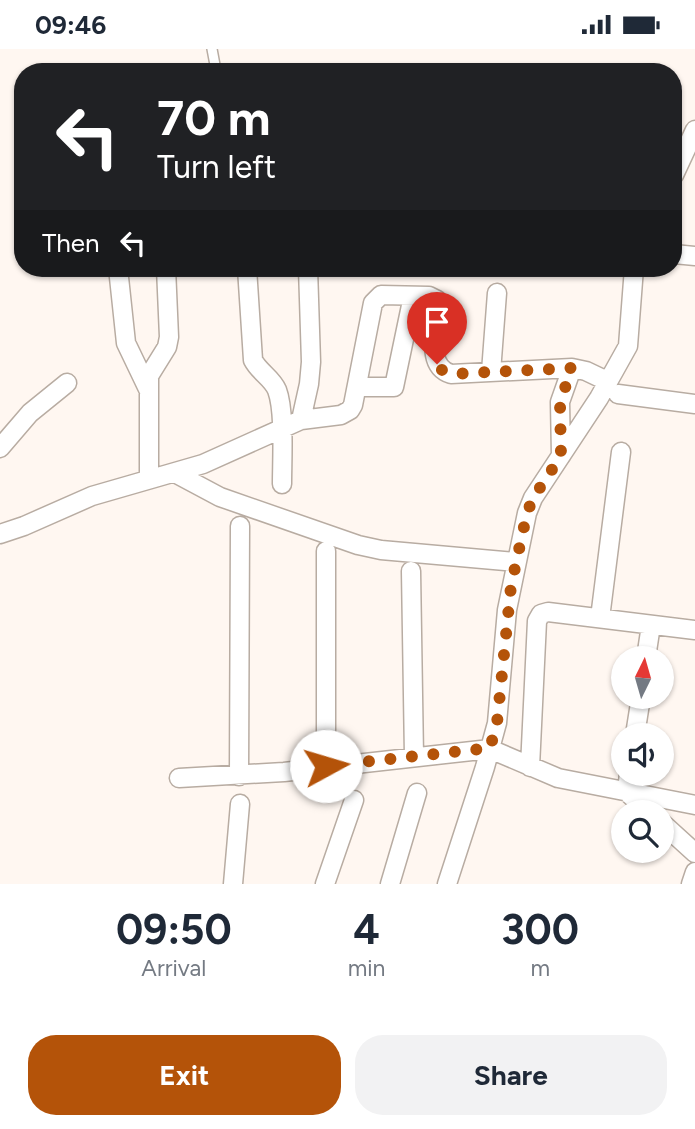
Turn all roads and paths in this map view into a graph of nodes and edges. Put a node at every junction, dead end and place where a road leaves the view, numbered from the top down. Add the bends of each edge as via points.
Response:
1 (695, 129) edge
2 (682, 157) edge
3 (119, 277) edge
4 (166, 277) edge
5 (248, 277) edge
6 (308, 277) edge
7 (633, 277) edge
8 (497, 293) dead end
9 (412, 296) junction
10 (572, 368) junction
11 (491, 372) junction
12 (67, 383) dead end
13 (357, 387) junction
14 (613, 387) junction
15 (149, 391) junction
16 (695, 404) edge
17 (301, 420) junction
18 (281, 430) junction
19 (0, 448) edge
20 (621, 452) dead end
21 (561, 456) junction
22 (174, 473) junction
23 (149, 479) junction
24 (282, 484) dead end
25 (240, 526) dead end
26 (0, 534) edge
27 (326, 551) dead end
28 (516, 562) junction
29 (411, 571) dead end
30 (600, 618) junction
31 (651, 625) junction
32 (695, 630) edge
33 (648, 646) edge
34 (490, 748) junction
35 (414, 757) junction
36 (326, 766) junction
37 (530, 767) junction
38 (239, 776) junction
39 (179, 778) dead end
40 (628, 786) edge
41 (627, 792) junction
42 (417, 793) dead end
43 (354, 800) dead end
44 (636, 800) edge
45 (240, 804) dead end
46 (695, 805) edge
47 (674, 834) edge
48 (695, 853) edge
49 (695, 873) edge
50 (233, 884) edge
51 (325, 884) edge
52 (390, 884) edge
53 (447, 884) edge
54 (691, 884) edge

1 - 2 street
3 - 15 street via 126,343
4 - 15 street via 169,343 149,376
5 - 18 street via 253,360 277,389
6 - 17 street via 311,362
7 - 14 street via 629,342
8 - 11 street
9 - 11 street via 437,300 435,358 440,369 451,374
9 - 13 street via 381,295 376,299
9 - 13 street via 394,387
10 - 11 street
10 - 14 street
10 - 21 street via 560,402
12 - 19 street via 30,413
13 - 17 street via 346,413
14 - 16 street
14 - 21 street via 599,398
15 - 23 street
17 - 18 street
18 - 22 street
18 - 24 street
20 - 30 street
21 - 28 street via 533,498
22 - 23 street
22 - 28 street via 220,498 358,545
23 - 26 street via 92,496
25 - 38 street
27 - 36 street
28 - 34 street
29 - 35 street
30 - 31 street
30 - 37 street via 548,612 538,616
31 - 32 street
31 - 33 street
34 - 35 street
34 - 37 street
34 - 53 street
35 - 36 street
36 - 38 street
37 - 41 street via 558,778
38 - 39 street
40 - 41 street
41 - 44 street
41 - 46 street
42 - 52 street
43 - 51 street
45 - 50 street
47 - 48 street
49 - 54 street

